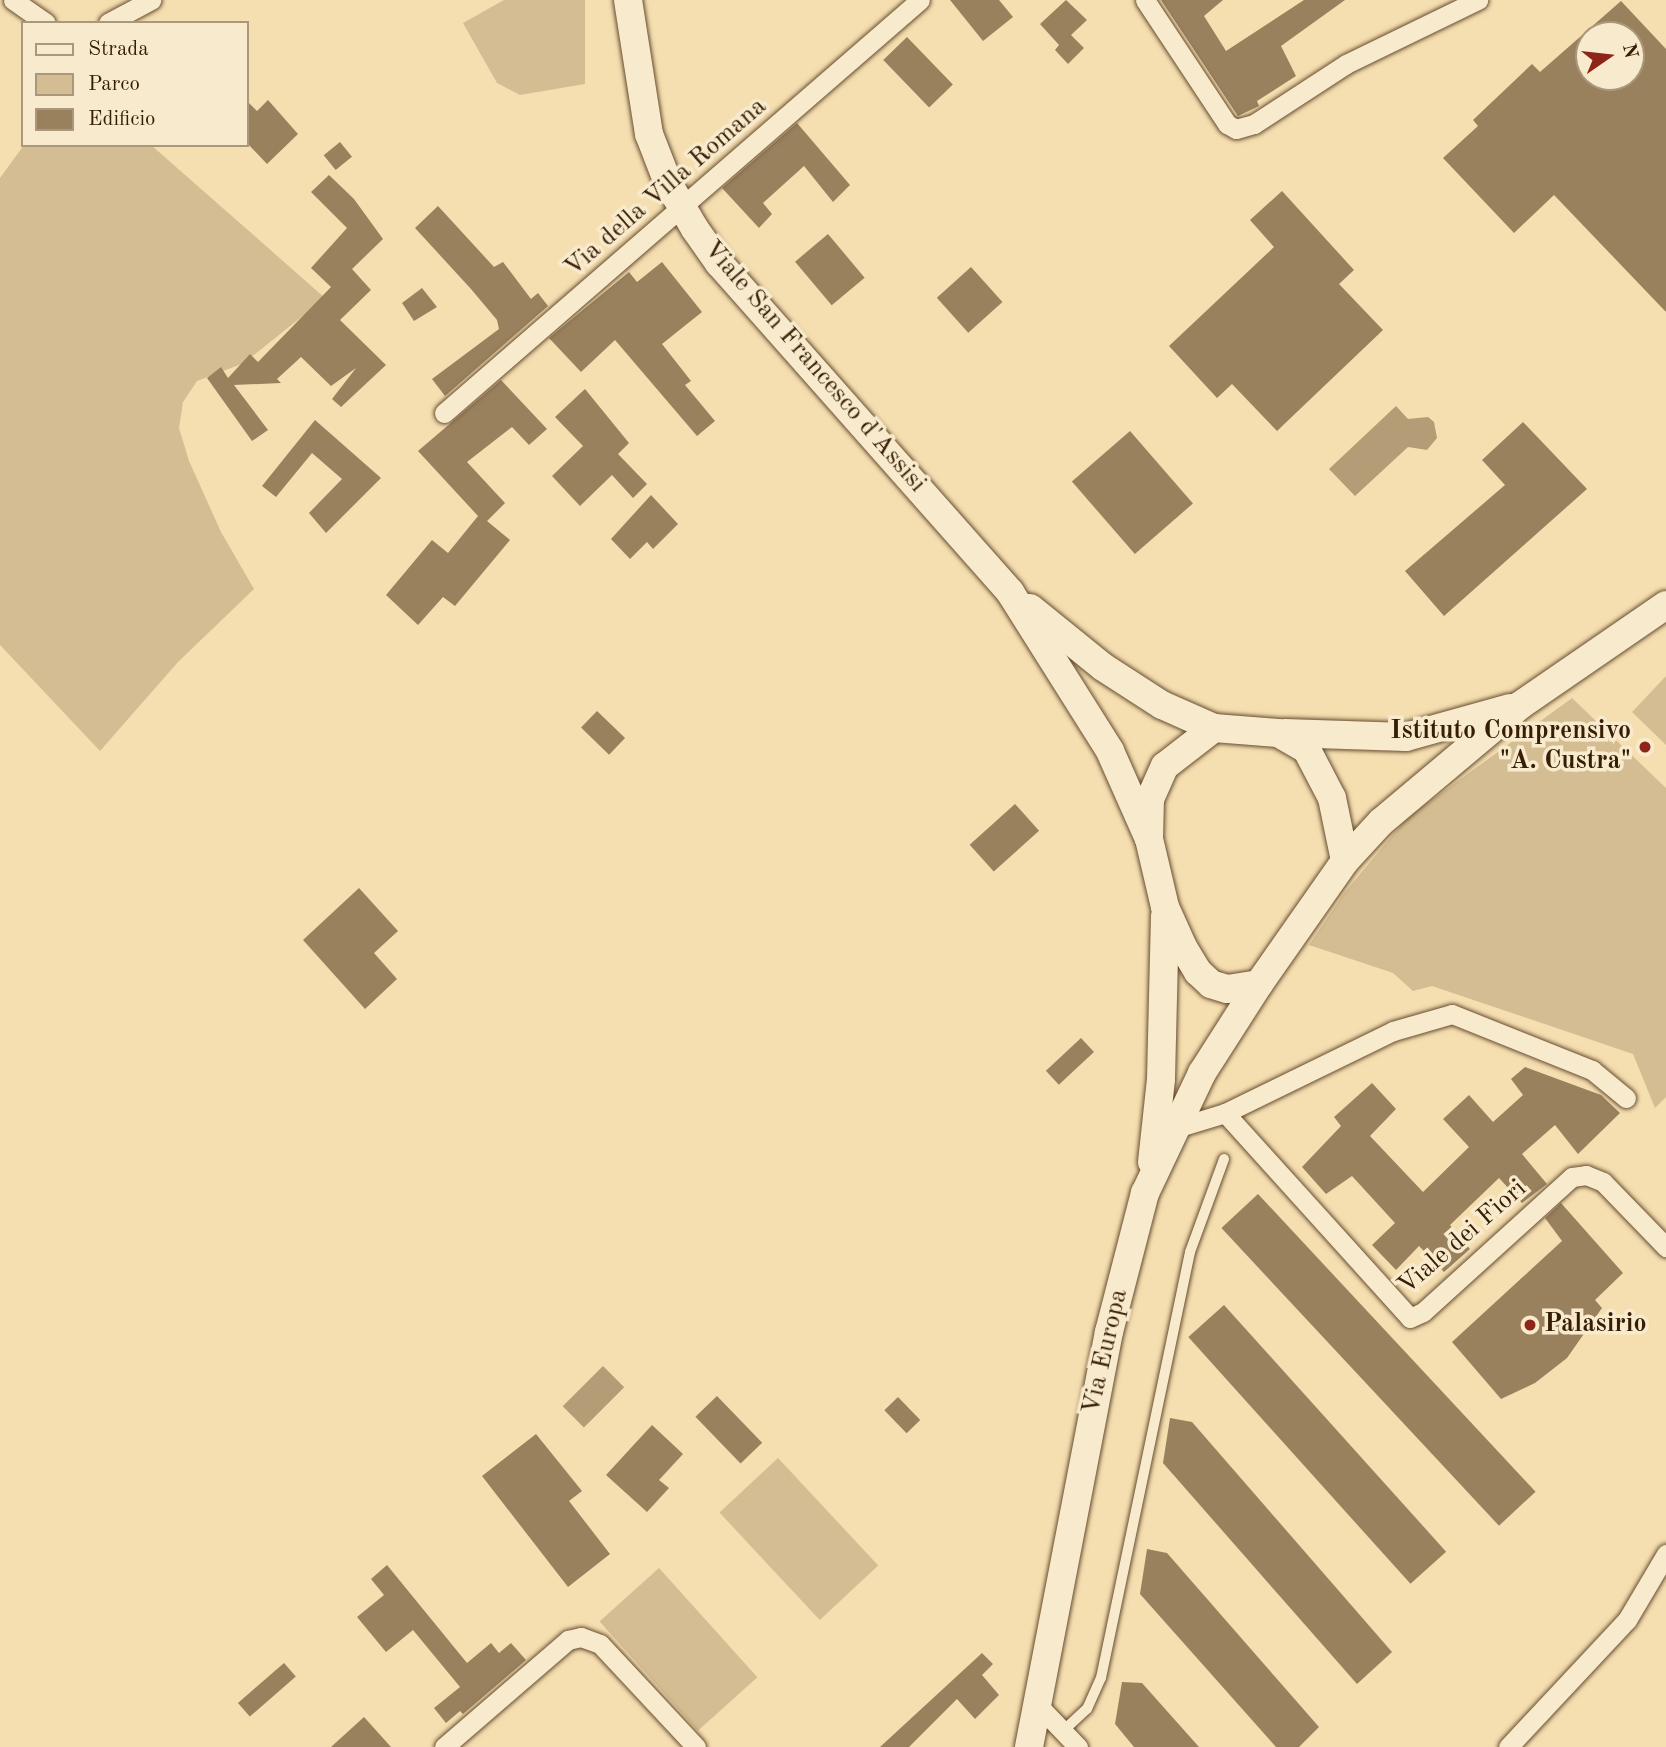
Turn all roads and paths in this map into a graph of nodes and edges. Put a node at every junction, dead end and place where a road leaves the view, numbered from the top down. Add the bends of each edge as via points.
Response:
1 (13, 0) edge
2 (151, 0) edge
3 (628, 0) edge
4 (920, 0) edge
5 (1144, 0) edge
6 (1478, 0) edge
7 (43, 21) edge
8 (112, 21) edge
9 (684, 209) junction
10 (444, 413) dead end
11 (1010, 592) junction
12 (1666, 605) edge
13 (1519, 706) junction
14 (1214, 728) junction
15 (1278, 733) junction
16 (1149, 839) junction
17 (1345, 861) junction
18 (1165, 907) junction
19 (1258, 984) junction
20 (1626, 1098) dead end
21 (1225, 1113) junction
22 (1176, 1128) junction
23 (1224, 1160) dead end
24 (1150, 1182) junction
25 (1666, 1247) edge
26 (1666, 1554) edge
27 (1034, 1701) junction
28 (1063, 1731) junction
29 (444, 1747) edge
30 (696, 1747) edge
31 (1029, 1747) edge
32 (1078, 1747) edge
33 (1508, 1747) edge

1 - 7 street
2 - 8 street
3 - 9 street, Viale San Francesco d'Assisi via 649,134
4 - 9 street, Via della Villa Romana
5 - 6 street via 1227,124 1236,129 1254,124 1346,64
9 - 10 street, Via della Villa Romana
9 - 11 street, Viale San Francesco d'Assisi via 719,263
11 - 14 street, Viale San Francesco d'Assisi via 1103,667 1162,705
11 - 16 street, Viale San Francesco d'Assisi via 1110,751
12 - 13 street
13 - 15 street via 1406,737
13 - 17 street via 1381,822
14 - 15 street
14 - 16 street via 1165,766 1150,799
15 - 17 street via 1307,750 1332,798
16 - 18 street
17 - 19 street
18 - 19 street via 1183,947 1211,984 1227,989
18 - 24 street via 1161,1079
19 - 22 street, Via Europa via 1202,1073
20 - 21 street via 1592,1070 1452,1014 1392,1031
21 - 22 street
21 - 25 street, Viale dei Fiori via 1410,1318 1423,1312 1572,1177 1586,1175 1603,1182
22 - 24 street, Via Europa
23 - 28 lane via 1189,1252 1101,1678 1087,1709
24 - 27 street, Via Europa via 1109,1332
26 - 33 street via 1627,1620
27 - 28 street
27 - 31 street, Via Europa
28 - 32 street
29 - 30 street via 568,1640 581,1637 600,1644

